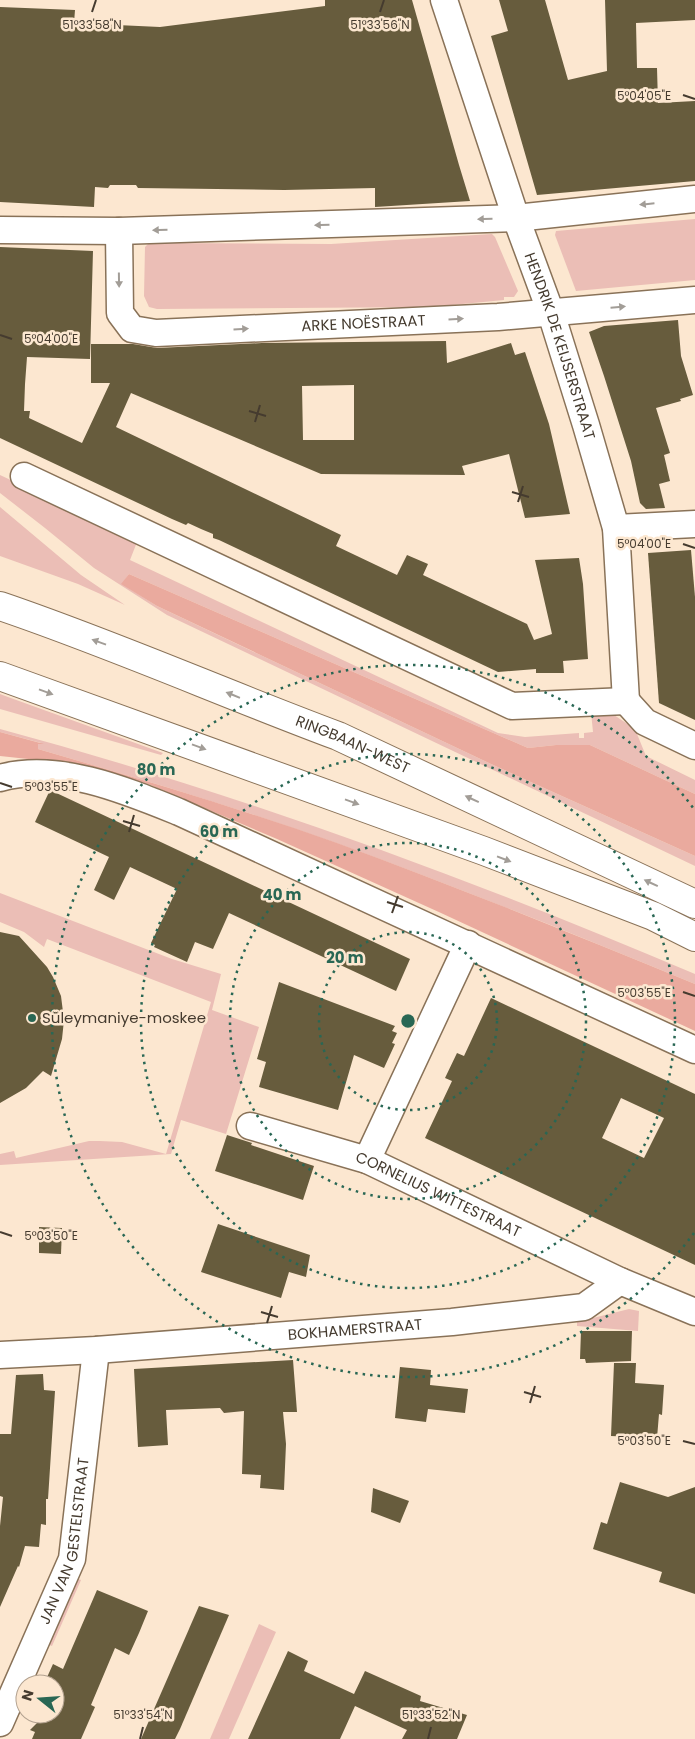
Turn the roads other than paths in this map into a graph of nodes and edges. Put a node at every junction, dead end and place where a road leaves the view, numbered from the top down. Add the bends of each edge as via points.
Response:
1 (444, 0) edge
2 (695, 199) edge
3 (516, 218) junction
4 (0, 230) edge
5 (119, 232) junction
6 (695, 300) edge
7 (551, 313) junction
8 (24, 476) dead end
9 (695, 524) edge
10 (616, 528) junction
11 (0, 606) edge
12 (0, 676) edge
13 (626, 701) junction
14 (695, 746) edge
15 (0, 778) edge
16 (695, 904) edge
17 (695, 937) edge
18 (468, 944) junction
19 (695, 1050) edge
20 (250, 1126) dead end
21 (367, 1160) junction
22 (620, 1281) junction
23 (695, 1312) edge
24 (96, 1350) junction
25 (0, 1355) edge
26 (0, 1723) edge

1 - 3 street, HENDRIK DE KEIJSERSTRAAT
2 -> 3 street
3 -> 5 street
3 - 7 street, HENDRIK DE KEIJSERSTRAAT
4 - 5 street
5 -> 7 street, ARKE NOËSTRAAT via 120,313 132,329 156,333
7 -> 6 street, ARKE NOËSTRAAT
7 - 10 street, HENDRIK DE KEIJSERSTRAAT
8 - 13 street via 512,706
9 - 10 street
10 - 13 street, HENDRIK DE KEIJSERSTRAAT
16 -> 11 main road, RINGBAAN-WEST via 338,736 145,659
12 -> 17 main road via 475,847 653,916
13 - 14 street via 645,722
15 - 18 street via 14,774 47,774 96,781 128,791
18 - 19 street
18 - 21 street
20 - 21 street, CORNELIUS WITTESTRAAT
21 - 22 street, CORNELIUS WITTESTRAAT
22 - 23 street
22 - 24 street, BOKHAMERSTRAAT via 584,1307 452,1322
24 - 25 street, BOKHAMERSTRAAT
24 - 26 street, JAN VAN GESTELSTRAAT via 72,1559

